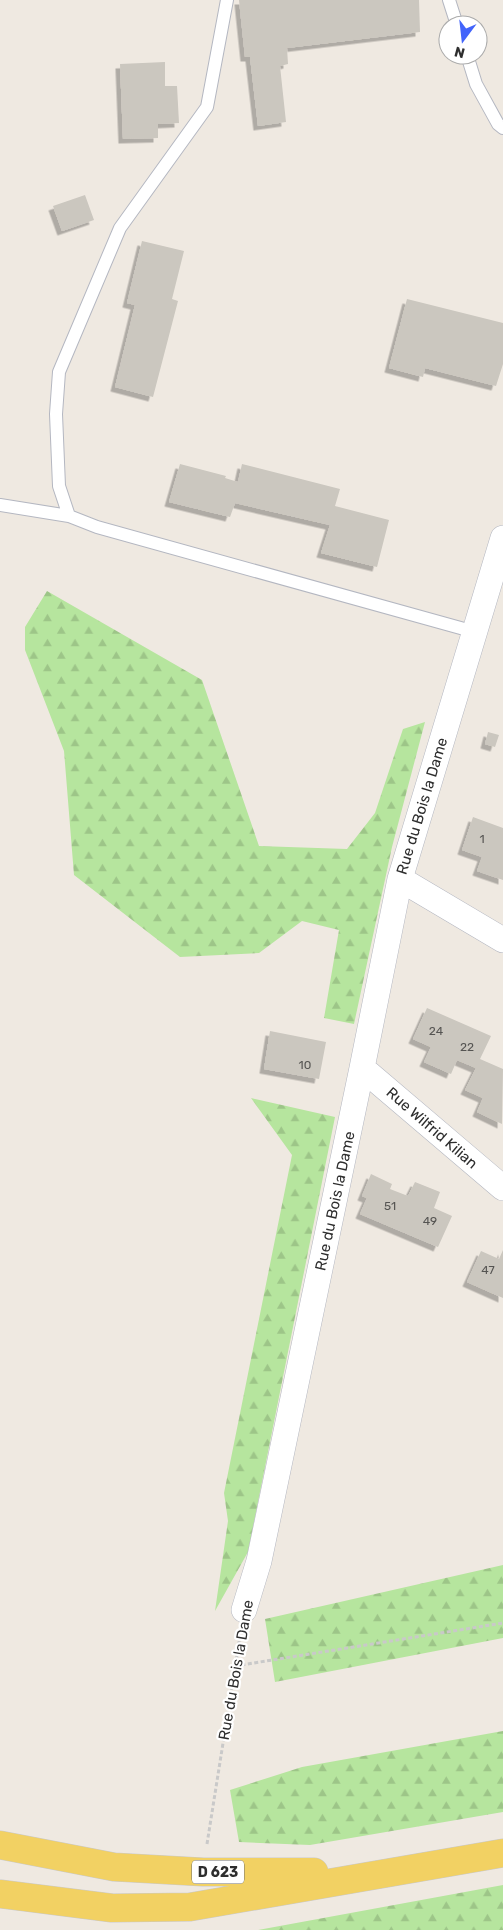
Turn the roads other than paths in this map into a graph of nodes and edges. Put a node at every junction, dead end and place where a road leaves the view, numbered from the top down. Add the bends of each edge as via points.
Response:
1 (227, 0) edge
2 (449, 0) edge
3 (454, 15) edge
4 (470, 65) edge
5 (503, 128) edge
6 (0, 505) edge
7 (69, 516) junction
8 (503, 538) edge
9 (475, 632) junction
10 (400, 879) junction
11 (503, 940) edge
12 (362, 1068) junction
13 (503, 1188) edge
14 (244, 1610) road end
15 (0, 1845) edge
16 (503, 1852) edge
17 (438, 1864) junction
18 (0, 1894) edge

1 - 7 lane via 207,107 120,228 59,372 56,414 59,486
2 - 3 lane
4 - 5 lane via 476,84
6 - 7 lane
7 - 9 lane via 97,527
8 - 9 street, Rue du Bois la Dame
9 - 10 street, Rue du Bois la Dame
10 - 11 street
10 - 12 street, Rue du Bois la Dame
12 - 13 street, Rue Wilfrid Kilian
12 - 14 street, Rue du Bois la Dame via 259,1561
15 - 17 main road, D 623 via 114,1867 203,1872 305,1872
16 - 17 main road, D 623
17 - 18 main road, D 623 via 190,1907 112,1908

